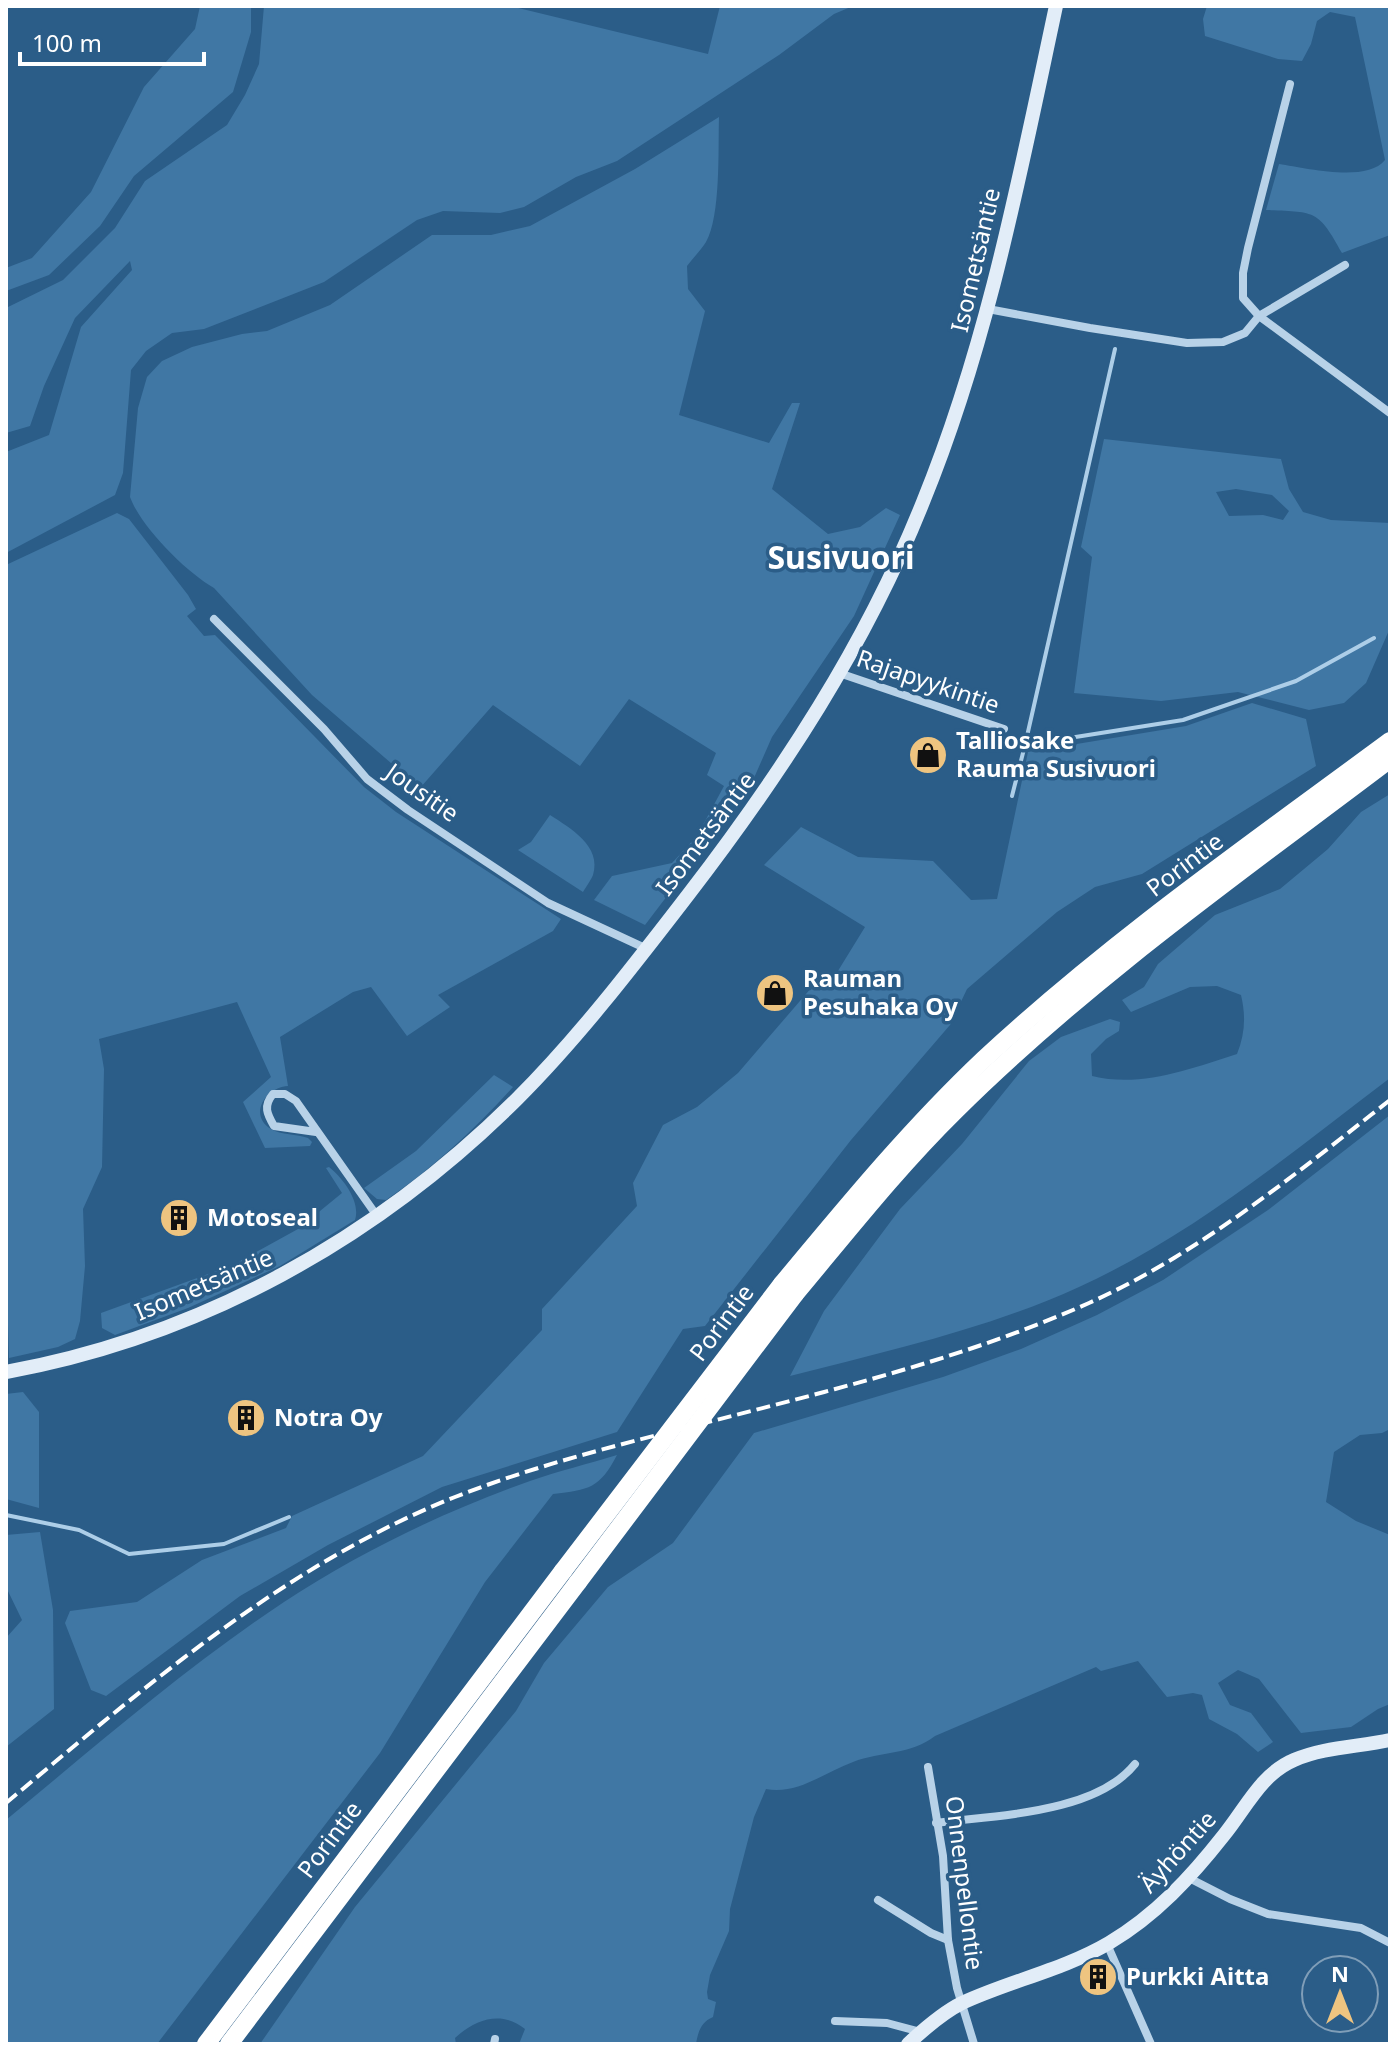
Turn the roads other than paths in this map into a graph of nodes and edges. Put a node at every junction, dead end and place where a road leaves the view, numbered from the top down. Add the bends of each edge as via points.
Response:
1 (1056, 6) edge
2 (1290, 84) dead end
3 (1345, 265) dead end
4 (988, 309) junction
5 (1259, 316) junction
6 (1390, 413) edge
7 (214, 619) dead end
8 (839, 673) junction
9 (1004, 729) dead end
10 (1390, 741) edge
11 (1390, 759) edge
12 (647, 949) junction
13 (316, 1132) junction
14 (377, 1217) junction
15 (788, 1289) junction
16 (6, 1372) edge
17 (570, 1577) junction
18 (1390, 1740) edge
19 (1135, 1764) dead end
20 (928, 1767) dead end
21 (936, 1823) junction
22 (1189, 1878) junction
23 (878, 1900) dead end
24 (948, 1940) junction
25 (1390, 1943) edge
26 (1107, 1944) junction
27 (961, 2003) junction
28 (835, 2021) dead end
29 (921, 2032) junction
30 (206, 2044) edge
31 (229, 2044) edge
32 (908, 2044) edge
33 (974, 2044) edge
34 (1151, 2044) edge

1 - 4 main road, Isometsäntie
2 - 5 street via 1243,273 1243,298
3 - 5 street
4 - 5 street via 1187,343 1223,342 1245,333
4 - 8 main road, Isometsäntie via 923,504
5 - 6 street
7 - 12 street, Jousitie via 367,779 548,903
8 - 9 street, Rajapyykintie
8 - 12 main road, Isometsäntie via 784,765
10 - 15 highway, Porintie via 1089,968 986,1058 880,1167
11 - 15 highway, Porintie via 1104,979 1004,1064
12 - 14 main road, Isometsäntie via 517,1099
13 - 13 street via 296,1101 285,1094 273,1094 267,1102 266,1113 274,1126
13 - 14 street
14 - 16 main road, Isometsäntie via 299,1267 195,1316 91,1353
15 - 17 highway, Porintie, bridge
17 - 30 highway, Porintie
17 - 31 highway, Porintie
18 - 22 main road, Äyhöntie via 1293,1760 1272,1773
19 - 21 street via 1099,1793 1066,1803
20 - 21 street, Onnenpellontie
21 - 24 street, Onnenpellontie
22 - 25 street via 1268,1914 1361,1928
22 - 26 main road, Äyhöntie via 1146,1918
23 - 24 street
24 - 27 street, Onnenpellontie
26 - 27 main road, Äyhöntie
26 - 34 street
27 - 29 main road, Äyhöntie
27 - 33 street, Onnenpellontie
28 - 29 street via 887,2023
29 - 32 main road, Äyhöntie

